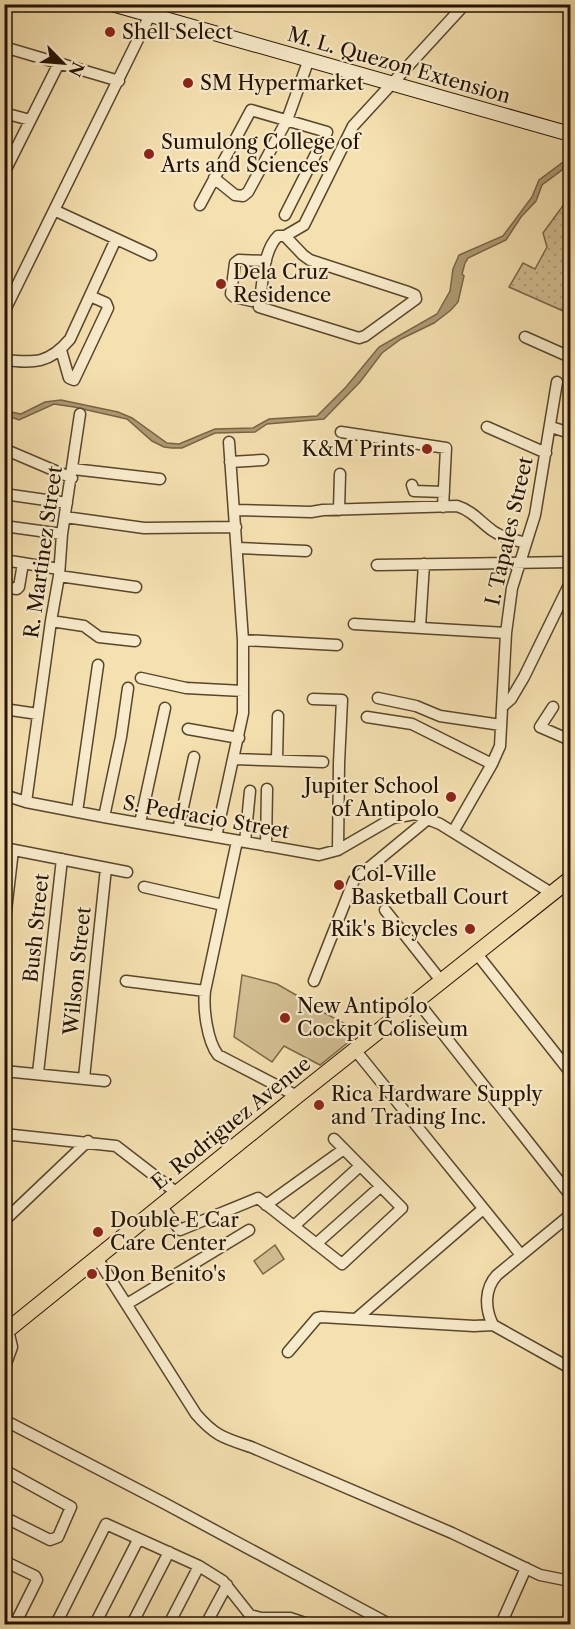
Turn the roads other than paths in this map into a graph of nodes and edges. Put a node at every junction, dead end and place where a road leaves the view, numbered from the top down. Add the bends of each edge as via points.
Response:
1 (112, 4) edge
2 (465, 4) edge
3 (150, 15) junction
4 (4, 47) edge
5 (309, 59) junction
6 (59, 63) junction
7 (119, 81) junction
8 (393, 84) junction
9 (4, 112) edge
10 (30, 120) junction
11 (287, 120) junction
12 (570, 134) edge
13 (4, 173) edge
14 (214, 178) junction
15 (200, 205) dead end
16 (56, 211) junction
17 (285, 215) dead end
18 (285, 236) junction
19 (116, 239) junction
20 (151, 255) dead end
21 (266, 261) junction
22 (90, 296) junction
23 (256, 304) junction
24 (4, 312) edge
25 (525, 337) dead end
26 (61, 350) junction
27 (570, 357) edge
28 (4, 360) edge
29 (557, 382) dead end
30 (80, 414) dead end
31 (488, 427) dead end
32 (551, 428) junction
33 (341, 432) dead end
34 (570, 433) edge
35 (229, 442) dead end
36 (4, 448) edge
37 (546, 453) junction
38 (263, 460) dead end
39 (231, 462) junction
40 (72, 473) junction
41 (340, 474) dead end
42 (160, 479) dead end
43 (412, 485) dead end
44 (444, 492) junction
45 (4, 494) edge
46 (67, 503) junction
47 (443, 507) junction
48 (235, 510) junction
49 (339, 510) junction
50 (65, 517) junction
51 (4, 526) edge
52 (236, 526) junction
53 (62, 534) junction
54 (526, 543) junction
55 (237, 548) junction
56 (306, 551) dead end
57 (4, 560) edge
58 (570, 562) edge
59 (23, 563) junction
60 (424, 564) junction
61 (518, 564) junction
62 (377, 565) dead end
63 (59, 572) junction
64 (570, 583) edge
65 (136, 586) dead end
66 (4, 587) edge
67 (51, 621) junction
68 (354, 624) dead end
69 (420, 627) junction
70 (506, 633) junction
71 (243, 640) junction
72 (135, 641) dead end
73 (337, 645) dead end
74 (98, 665) dead end
75 (141, 678) dead end
76 (128, 688) dead end
77 (243, 691) junction
78 (378, 698) dead end
79 (313, 699) dead end
80 (502, 707) junction
81 (553, 707) dead end
82 (165, 708) dead end
83 (4, 709) edge
84 (38, 714) junction
85 (278, 716) dead end
86 (367, 717) dead end
87 (501, 725) junction
88 (188, 729) dead end
89 (239, 738) junction
90 (570, 740) edge
91 (194, 757) dead end
92 (233, 759) junction
93 (277, 760) junction
94 (323, 762) dead end
95 (492, 764) junction
96 (267, 789) dead end
97 (250, 791) dead end
98 (4, 795) edge
99 (26, 802) junction
100 (77, 812) junction
101 (104, 817) junction
102 (428, 819) junction
103 (140, 824) junction
104 (178, 830) junction
105 (453, 832) junction
106 (216, 837) junction
107 (241, 841) junction
108 (266, 846) junction
109 (9, 849) edge
110 (338, 850) junction
111 (62, 859) junction
112 (106, 868) junction
113 (127, 872) dead end
114 (570, 879) edge
115 (144, 887) dead end
116 (553, 894) junction
117 (223, 905) junction
118 (385, 910) dead end
119 (4, 928) edge
120 (477, 954) junction
121 (126, 981) dead end
122 (314, 981) dead end
123 (442, 982) junction
124 (205, 991) junction
125 (418, 1002) junction
126 (356, 1051) junction
127 (4, 1071) edge
128 (570, 1072) edge
129 (38, 1073) junction
130 (84, 1078) junction
131 (105, 1081) dead end
132 (297, 1096) junction
133 (4, 1134) edge
134 (334, 1139) dead end
135 (88, 1141) junction
136 (344, 1149) junction
137 (360, 1166) junction
138 (380, 1187) junction
139 (177, 1193) junction
140 (570, 1195) edge
141 (266, 1204) junction
142 (161, 1206) junction
143 (483, 1209) junction
144 (570, 1215) edge
145 (4, 1221) edge
146 (294, 1226) junction
147 (249, 1230) dead end
148 (316, 1244) junction
149 (521, 1255) junction
150 (97, 1258) junction
151 (127, 1304) junction
152 (356, 1319) junction
153 (493, 1325) junction
154 (6, 1332) edge
155 (288, 1352) dead end
156 (570, 1368) edge
157 (4, 1369) edge
158 (4, 1420) edge
159 (4, 1470) edge
160 (4, 1516) edge
161 (138, 1540) junction
162 (169, 1552) junction
163 (4, 1561) edge
164 (199, 1566) junction
165 (526, 1568) junction
166 (570, 1581) edge
167 (227, 1584) junction
168 (570, 1610) edge
169 (248, 1620) edge
170 (288, 1621) edge
171 (15, 1624) edge
172 (56, 1624) edge
173 (95, 1624) edge
174 (132, 1624) edge
175 (169, 1624) edge
176 (206, 1624) edge
177 (308, 1624) edge
178 (389, 1624) edge
179 (501, 1624) edge
180 (567, 1624) edge

1 - 3 main road, M. L. Quezon Extension
2 - 8 street
3 - 5 main road, M. L. Quezon Extension
3 - 7 street
4 - 6 street
5 - 8 main road, M. L. Quezon Extension
5 - 11 street
6 - 7 street
6 - 10 street
7 - 16 street
8 - 12 main road, M. L. Quezon Extension
8 - 18 street via 353,126 304,225
9 - 10 street
10 - 13 street
11 - 14 street via 251,110
11 - 14 street via 243,196 235,195
11 - 17 street via 327,132
14 - 15 street
16 - 19 street
16 - 24 street
18 - 21 street via 272,241
18 - 23 street via 310,260 408,292 416,299 359,338
19 - 20 street
19 - 22 street
21 - 23 street
21 - 23 street via 237,261 227,294
22 - 26 street
22 - 26 street via 108,308 74,380 69,378
25 - 27 street
26 - 28 street via 44,360
29 - 32 street, I. Tapales Street
30 - 40 street, R. Martinez Street
31 - 37 street
32 - 34 street
32 - 37 street, I. Tapales Street
33 - 44 street via 446,448
35 - 39 street
36 - 40 street
37 - 54 street, I. Tapales Street
38 - 39 street
39 - 48 street
40 - 42 street
40 - 46 street, R. Martinez Street
41 - 49 street
43 - 44 street via 414,491
44 - 47 street
45 - 46 street
46 - 50 street, R. Martinez Street
47 - 49 street
47 - 54 street via 467,509 492,531
48 - 49 street
48 - 52 street
50 - 52 street via 144,528
50 - 53 street, R. Martinez Street
51 - 53 street
52 - 55 street
53 - 63 street, R. Martinez Street
54 - 61 street, I. Tapales Street
55 - 56 street
55 - 71 street
57 - 59 street
58 - 61 street
59 - 63 street
59 - 66 street via 19,587
60 - 61 street
60 - 62 street
60 - 69 street
61 - 70 street, I. Tapales Street
63 - 65 street
63 - 67 street, R. Martinez Street
64 - 80 street via 524,677
67 - 72 street via 84,626 99,637
67 - 84 street, R. Martinez Street
68 - 69 street
69 - 70 street
70 - 80 street, I. Tapales Street
71 - 73 street
71 - 77 street
74 - 100 street
75 - 77 street via 186,688
76 - 101 street
77 - 89 street
78 - 87 street via 440,716
79 - 110 street via 342,700
80 - 87 street, I. Tapales Street
81 - 90 street via 540,727
82 - 103 street
83 - 84 street
84 - 99 street, R. Martinez Street
85 - 93 street
86 - 95 street via 412,724
87 - 95 street, I. Tapales Street via 500,746
88 - 89 street
89 - 92 street
91 - 104 street
92 - 93 street
92 - 106 street
93 - 94 street
95 - 105 street, I. Tapales Street
96 - 108 street
97 - 107 street
98 - 99 street, S. Pedracio Street
99 - 100 street, S. Pedracio Street
100 - 101 street, S. Pedracio Street
101 - 103 street, S. Pedracio Street
102 - 105 street, S. Pedracio Street
102 - 110 street, S. Pedracio Street via 415,814 393,818
102 - 122 street via 354,880
103 - 104 street, S. Pedracio Street
104 - 106 street, S. Pedracio Street
105 - 116 street, S. Pedracio Street
106 - 107 street, S. Pedracio Street
107 - 108 street, S. Pedracio Street
107 - 117 street
108 - 110 street, S. Pedracio Street via 319,855
109 - 111 street
109 - 119 street
111 - 112 street
111 - 129 street, Bush Street
112 - 113 street
112 - 130 street, Wilson Street
114 - 116 main road, E. Rodriguez Avenue
115 - 117 street
116 - 120 main road, E. Rodriguez Avenue
117 - 124 street
118 - 123 street
120 - 123 main road, E. Rodriguez Avenue
120 - 128 street
121 - 124 street
123 - 125 main road, E. Rodriguez Avenue
124 - 132 street via 208,1026 218,1055
125 - 126 main road, E. Rodriguez Avenue
125 - 140 street
126 - 132 main road, E. Rodriguez Avenue
126 - 143 street
127 - 129 street
129 - 130 street
130 - 131 street
132 - 139 main road, E. Rodriguez Avenue
133 - 135 street
134 - 136 street
135 - 139 street via 116,1146
135 - 145 street
136 - 137 street
136 - 141 street
137 - 138 street
137 - 146 street
138 - 148 street
138 - 148 street via 402,1208 342,1264
139 - 142 main road, E. Rodriguez Avenue
141 - 142 street via 258,1198 180,1230
141 - 146 street
142 - 150 main road, E. Rodriguez Avenue
143 - 149 street
143 - 152 street
144 - 149 street
146 - 148 street
147 - 151 street
149 - 153 street via 491,1282 487,1302
150 - 151 street
150 - 154 main road, E. Rodriguez Avenue
151 - 165 street via 196,1414 217,1435
152 - 153 street
152 - 155 street via 317,1318
153 - 156 street
154 - 157 street via 12,1347
158 - 178 street
159 - 160 street via 71,1507 55,1540
161 - 162 street
161 - 172 street via 106,1524
161 - 173 street
162 - 164 street
162 - 174 street
163 - 171 street via 37,1580
164 - 167 street
164 - 175 street
165 - 166 street
165 - 179 street
167 - 169 street
167 - 176 street
168 - 180 street
169 - 170 street
170 - 177 street

